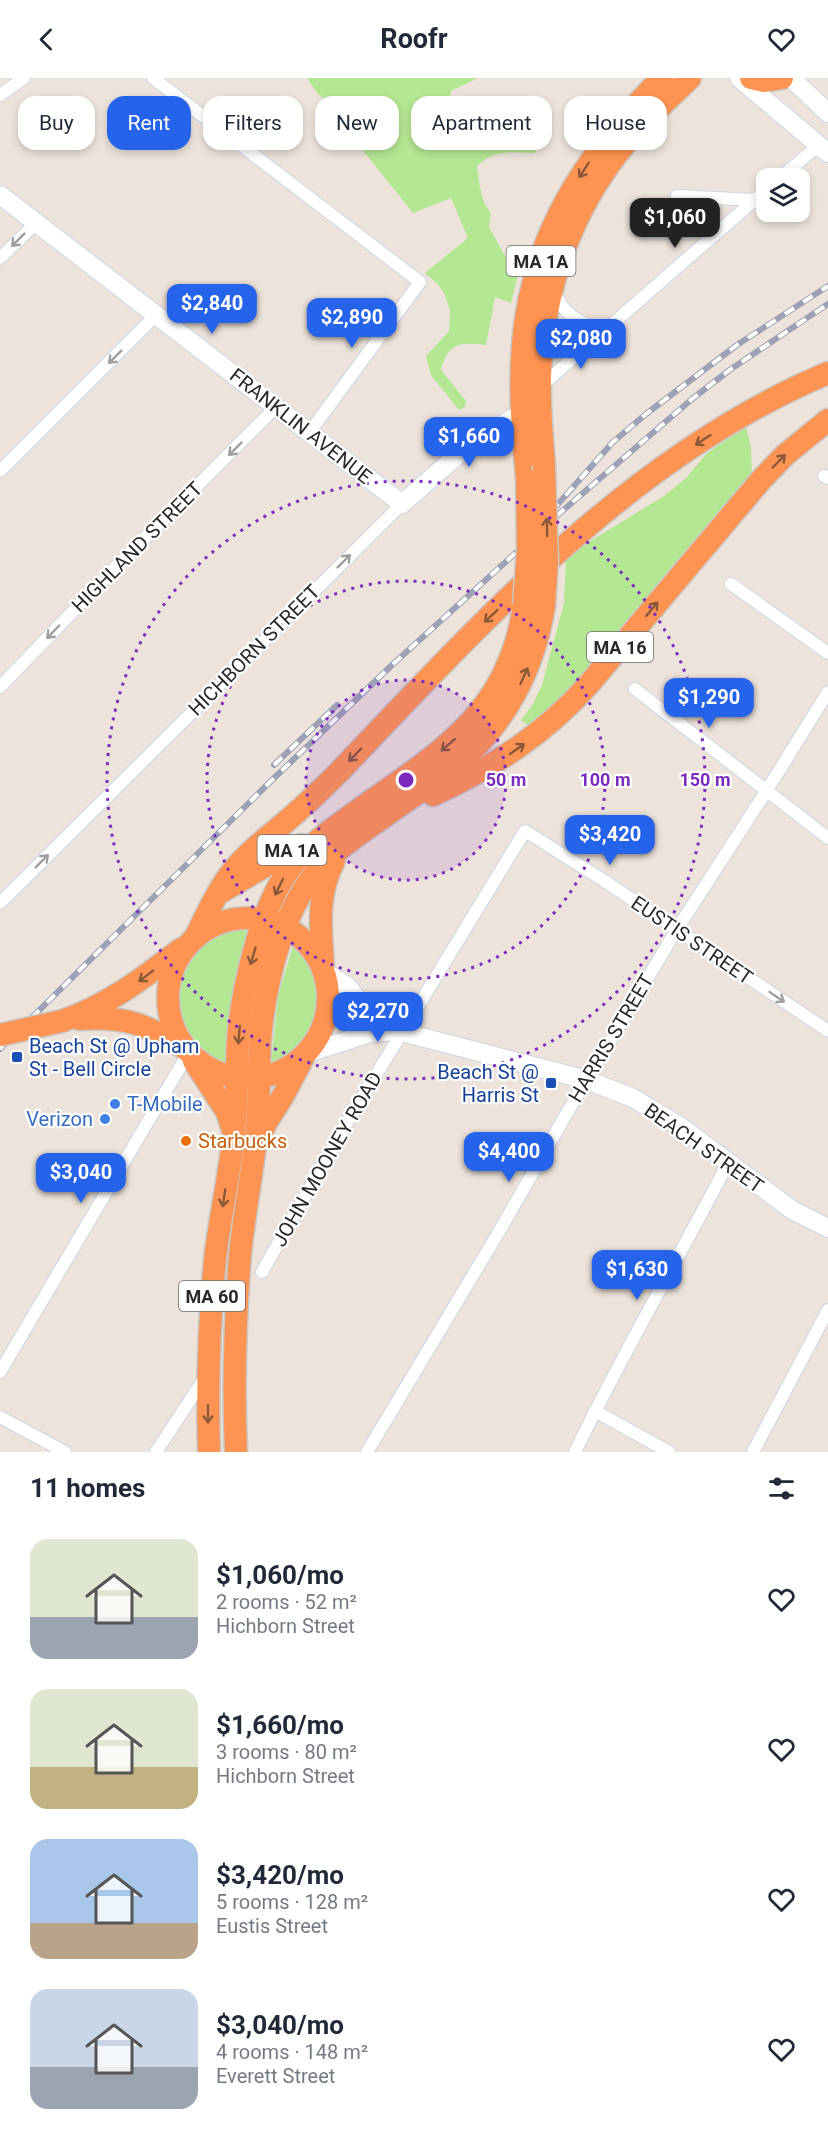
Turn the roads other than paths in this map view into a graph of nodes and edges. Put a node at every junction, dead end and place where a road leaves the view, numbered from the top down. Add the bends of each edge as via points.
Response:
1 (24, 78) edge
2 (153, 78) edge
3 (740, 78) edge
4 (752, 78) edge
5 (782, 78) edge
6 (791, 78) edge
7 (678, 81) edge
8 (0, 95) edge
9 (828, 113) edge
10 (823, 149) edge
11 (795, 168) edge
12 (0, 195) edge
13 (677, 196) dead end
14 (755, 200) joint
15 (36, 223) junction
16 (0, 258) edge
17 (553, 284) junction
18 (156, 315) junction
19 (603, 331) junction
20 (828, 373) edge
21 (540, 387) junction
22 (276, 407) junction
23 (522, 413) junction
24 (828, 420) edge
25 (309, 433) junction
26 (0, 471) edge
27 (402, 504) junction
28 (731, 584) dead end
29 (534, 606) junction
30 (828, 653) edge
31 (0, 687) edge
32 (634, 689) dead end
33 (828, 692) edge
34 (767, 790) junction
35 (369, 814) junction
36 (525, 831) joint
37 (828, 838) edge
38 (347, 844) junction
39 (217, 895) junction
40 (0, 903) edge
41 (276, 924) junction
42 (677, 929) junction
43 (194, 939) junction
44 (323, 969) junction
45 (62, 1021) junction
46 (828, 1030) edge
47 (402, 1032) junction
48 (0, 1035) edge
49 (188, 1052) junction
50 (306, 1055) junction
51 (248, 1078) junction
52 (586, 1080) junction
53 (233, 1141) junction
54 (253, 1159) junction
55 (728, 1163) junction
56 (828, 1228) edge
57 (262, 1272) dead end
58 (828, 1310) edge
59 (0, 1372) edge
60 (208, 1372) junction
61 (595, 1411) junction
62 (0, 1417) edge
63 (64, 1452) edge
64 (156, 1452) edge
65 (209, 1452) edge
66 (236, 1452) edge
67 (367, 1452) edge
68 (574, 1452) edge
69 (669, 1452) edge
70 (753, 1452) edge

1 - 8 street
2 - 25 street via 420,282
3 - 10 street
4 - 5 highway
6 - 9 street
7 - 17 highway, MA 1A via 599,179 576,222
7 -> 23 highway, MA 1A via 621,120 594,154 550,234 525,328
10 - 11 street
12 - 15 street, FRANKLIN AVENUE
13 - 14 street
14 - 19 street
15 -> 16 street
15 - 18 street, FRANKLIN AVENUE
17 - 19 street via 567,313
17 - 21 highway, MA 1A via 543,333
18 - 22 street, FRANKLIN AVENUE
18 -> 26 street
19 - 21 street
20 -> 39 highway via 751,410 703,440 593,522 469,637 318,793 242,860
29 -> 21 highway, MA 1A, bridge via 548,562
22 - 25 street, FRANKLIN AVENUE
22 -> 31 street, HIGHLAND STREET
23 - 27 street, HICHBORN STREET via 471,443
23 - 29 highway, MA 1A, bridge
35 -> 24 highway, MA 16 via 483,770 550,724 769,472
25 - 27 street, FRANKLIN AVENUE
40 -> 27 street, HICHBORN STREET
28 - 30 street
29 - 35 highway, MA 1A via 540,632 527,671 490,732 456,766
32 - 34 street
33 - 34 street, HARRIS STREET
34 - 37 street
34 - 42 street, HARRIS STREET
35 - 38 highway, MA 1A
35 - 39 highway, MA 1A
35 -> 41 highway, MA 60 via 330,831 291,866 279,887
36 - 42 street, EUSTIS STREET
36 - 47 street, JOHN MOONEY ROAD
38 - 41 highway, MA 60 via 310,880 297,902
38 - 44 highway, MA 1A via 333,863 322,891
39 - 43 highway
41 - 43 highway via 242,918 211,928
41 - 44 highway via 308,945
41 - 51 highway, MA 60 via 252,960 261,1039
42 -> 46 street, EUSTIS STREET
42 - 52 street, HARRIS STREET
43 -> 45 highway via 132,987
43 - 49 highway via 174,968 168,994 173,1027
44 - 47 street, BEACH STREET via 348,987 373,1019
44 - 50 highway, MA 1A via 329,993 327,1015
45 - 48 highway, bridge
45 - 49 highway via 105,1018 132,1022 150,1028
47 - 50 street, BEACH STREET via 369,1033
47 - 52 street, BEACH STREET
47 - 57 street, JOHN MOONEY ROAD
49 - 51 highway via 212,1070
49 - 53 highway via 227,1112
49 - 59 street
50 - 51 highway, MA 1A via 284,1071
50 - 54 highway via 266,1122
51 - 53 highway, MA 60
51 - 54 highway, MA 60 via 258,1116
52 - 55 street, BEACH STREET via 651,1108
52 - 67 street, HARRIS STREET
53 -> 60 highway, MA 60 via 215,1260
54 - 66 highway, MA 60 via 237,1303
55 - 56 street, BEACH STREET via 792,1210
55 - 61 street
58 - 70 street
60 - 64 street
60 -> 65 highway, MA 60
61 - 68 street
61 - 69 street
62 - 63 street

